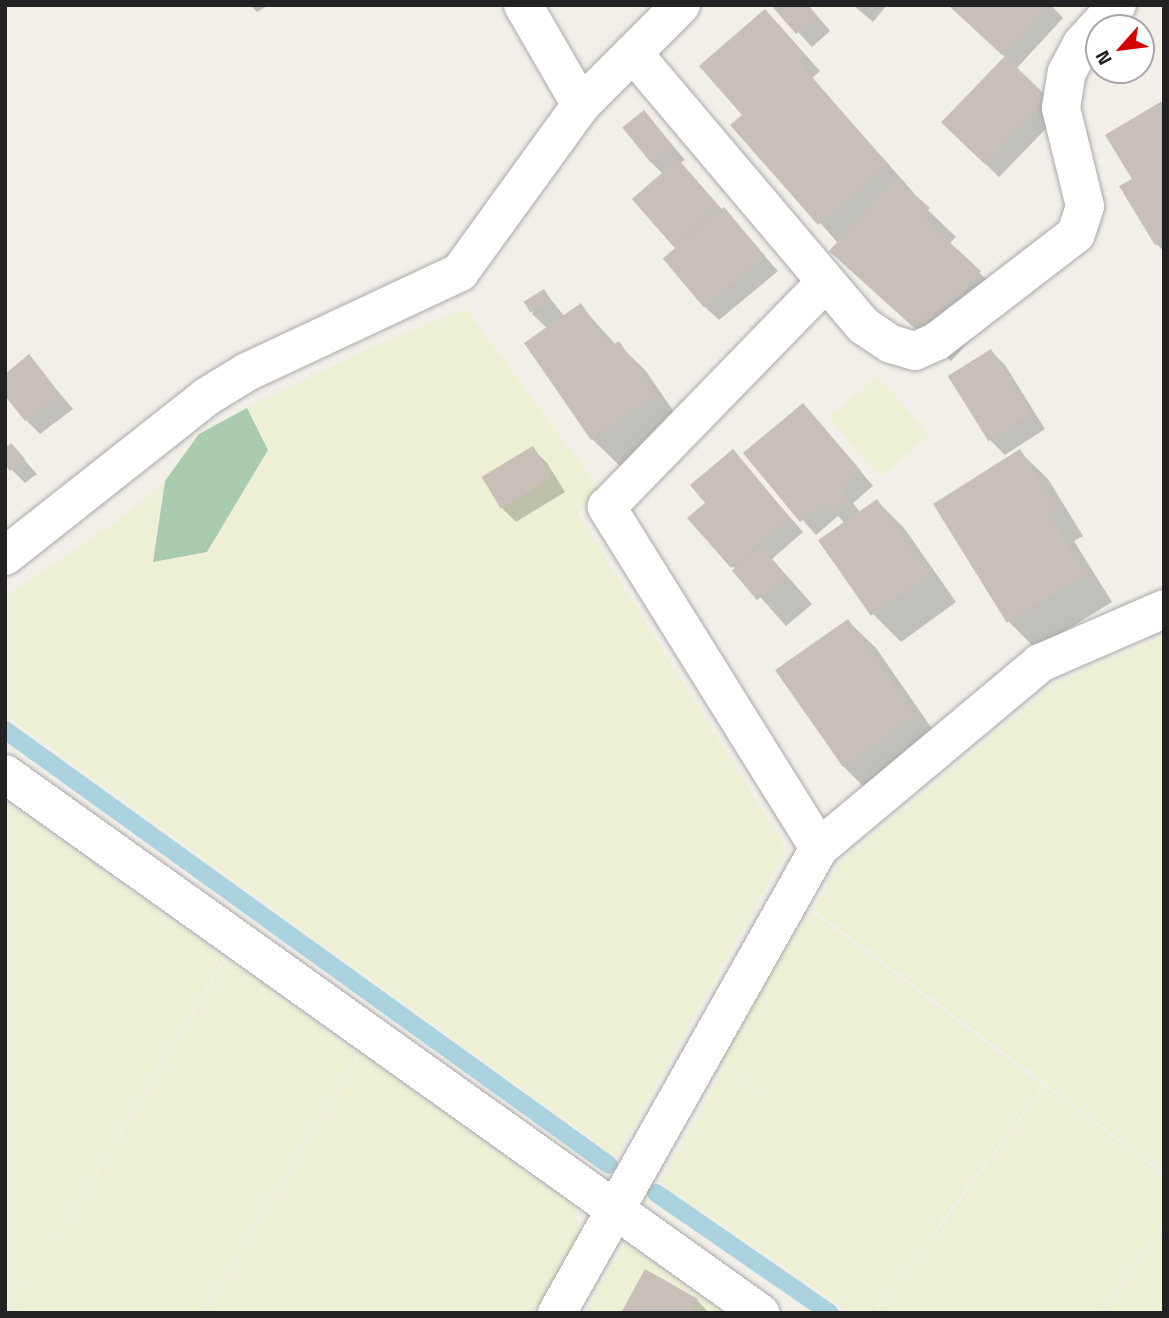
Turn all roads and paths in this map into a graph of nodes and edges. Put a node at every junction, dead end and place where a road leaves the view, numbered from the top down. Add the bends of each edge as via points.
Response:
1 (523, 5) edge
2 (681, 5) edge
3 (1117, 5) edge
4 (633, 53) junction
5 (581, 106) junction
6 (825, 283) junction
7 (5, 556) edge
8 (1164, 609) edge
9 (5, 775) edge
10 (819, 848) junction
11 (617, 1210) junction
12 (557, 1313) edge
13 (760, 1313) edge

1 - 5 street
2 - 4 street
3 - 6 street via 1082,44 1067,72 1061,108 1085,206 1076,234 937,341 915,351 891,344 864,326
4 - 5 street
4 - 6 street
5 - 7 street via 460,272 247,372 205,397
6 - 10 street via 607,507
8 - 10 street via 1040,663
9 - 11 street
10 - 11 street
11 - 12 street
11 - 13 street

